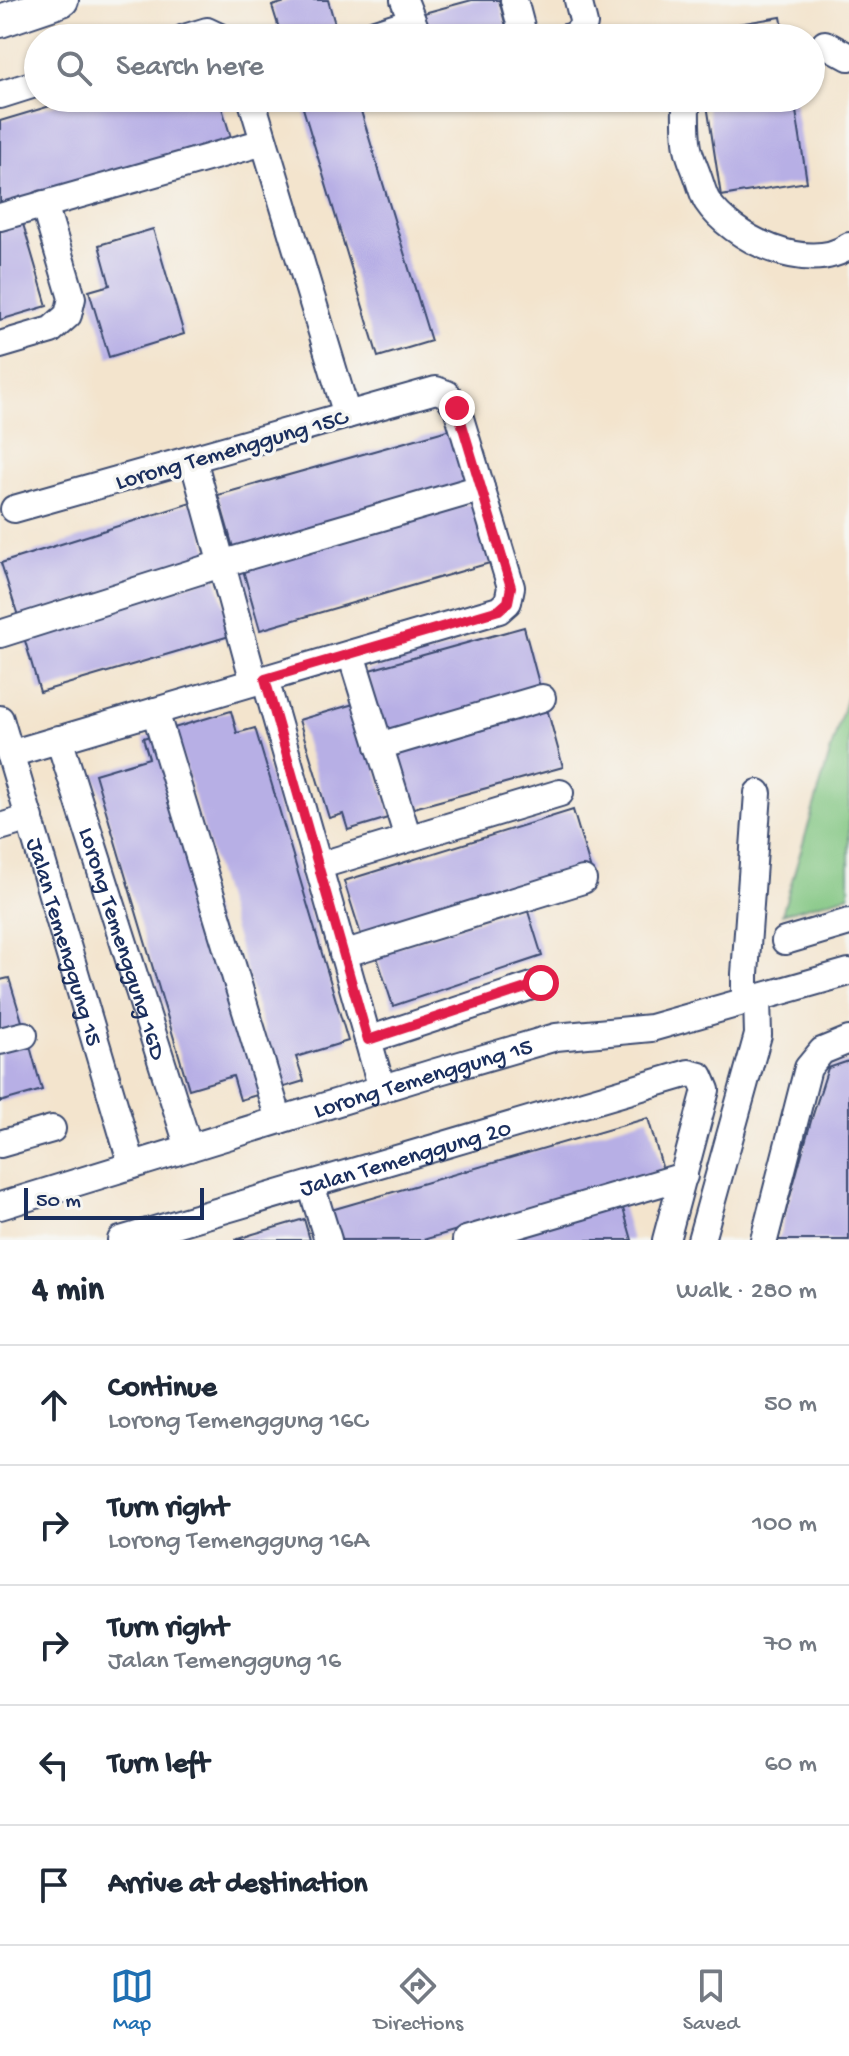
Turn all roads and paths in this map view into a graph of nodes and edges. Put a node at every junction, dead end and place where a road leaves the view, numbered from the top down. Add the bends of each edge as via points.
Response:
1 (62, 0) edge
2 (514, 0) edge
3 (578, 0) edge
4 (0, 21) edge
5 (520, 24) edge
6 (584, 24) edge
7 (825, 44) dead end
8 (849, 57) edge
9 (24, 87) edge
10 (0, 95) edge
11 (255, 112) edge
12 (687, 112) edge
13 (264, 142) junction
14 (44, 204) junction
15 (0, 217) edge
16 (849, 246) edge
17 (0, 345) edge
18 (347, 415) junction
19 (193, 459) junction
20 (481, 488) junction
21 (14, 509) dead end
22 (221, 564) junction
23 (0, 634) edge
24 (351, 654) junction
25 (259, 680) junction
26 (542, 698) dead end
27 (155, 711) junction
28 (0, 719) edge
29 (59, 739) junction
30 (379, 746) junction
31 (10, 754) junction
32 (560, 793) dead end
33 (758, 793) dead end
34 (30, 818) junction
35 (0, 827) edge
36 (408, 838) junction
37 (318, 866) junction
38 (583, 880) dead end
39 (849, 922) edge
40 (785, 941) dead end
41 (343, 954) junction
42 (849, 972) edge
43 (541, 983) dead end
44 (751, 1000) junction
45 (368, 1040) junction
46 (849, 1040) edge
47 (382, 1089) junction
48 (279, 1120) junction
49 (52, 1129) dead end
50 (0, 1144) edge
51 (189, 1148) junction
52 (132, 1165) junction
53 (684, 1176) junction
54 (311, 1185) junction
55 (0, 1206) edge
56 (121, 1240) edge
57 (328, 1240) edge
58 (466, 1240) edge
59 (666, 1240) edge
60 (701, 1240) edge
61 (764, 1240) edge

1 - 4 main road
2 - 5 street
3 - 6 street
7 - 8 street
9 - 10 street
11 - 13 street
12 - 16 street via 688,148 706,200 728,224 751,240 808,257
13 - 14 street
13 - 18 street
14 - 15 street
14 - 17 street via 72,298 68,315 51,330
18 - 19 street, Lorong Temenggung 15C
18 - 20 street, Lorong Temenggung 15C via 436,390 447,394 457,408
19 - 21 street, Lorong Temenggung 15C
19 - 22 street
20 - 22 street
20 - 24 street via 511,587 508,602 499,610
22 - 23 street
22 - 25 street
24 - 25 street
24 - 30 street
25 - 27 street
25 - 37 street
26 - 30 street
27 - 29 street
27 - 48 street
28 - 31 street, Jalan Temenggung 15
29 - 31 street
29 - 51 street, Lorong Temenggung 16D
30 - 36 street
31 - 34 street, Jalan Temenggung 15
32 - 36 street
33 - 44 street via 745,974
34 - 35 street
34 - 52 street, Jalan Temenggung 15
36 - 37 street
37 - 41 street
38 - 41 street
39 - 40 street
41 - 45 street
42 - 44 street, Lorong Temenggung 15
43 - 45 street
44 - 47 street, Lorong Temenggung 15 via 651,1028 556,1037
44 - 60 street via 758,1035
45 - 47 street
46 - 61 street via 822,1051 808,1068
47 - 48 street, Lorong Temenggung 15
48 - 51 street, Lorong Temenggung 15
49 - 50 street
51 - 52 street, Lorong Temenggung 15
52 - 55 street, Lorong Temenggung 15
53 - 54 street, Jalan Temenggung 20 via 706,1090 700,1076 689,1073
53 - 58 street
53 - 59 street
54 - 56 street, Jalan Temenggung 20
54 - 57 street

